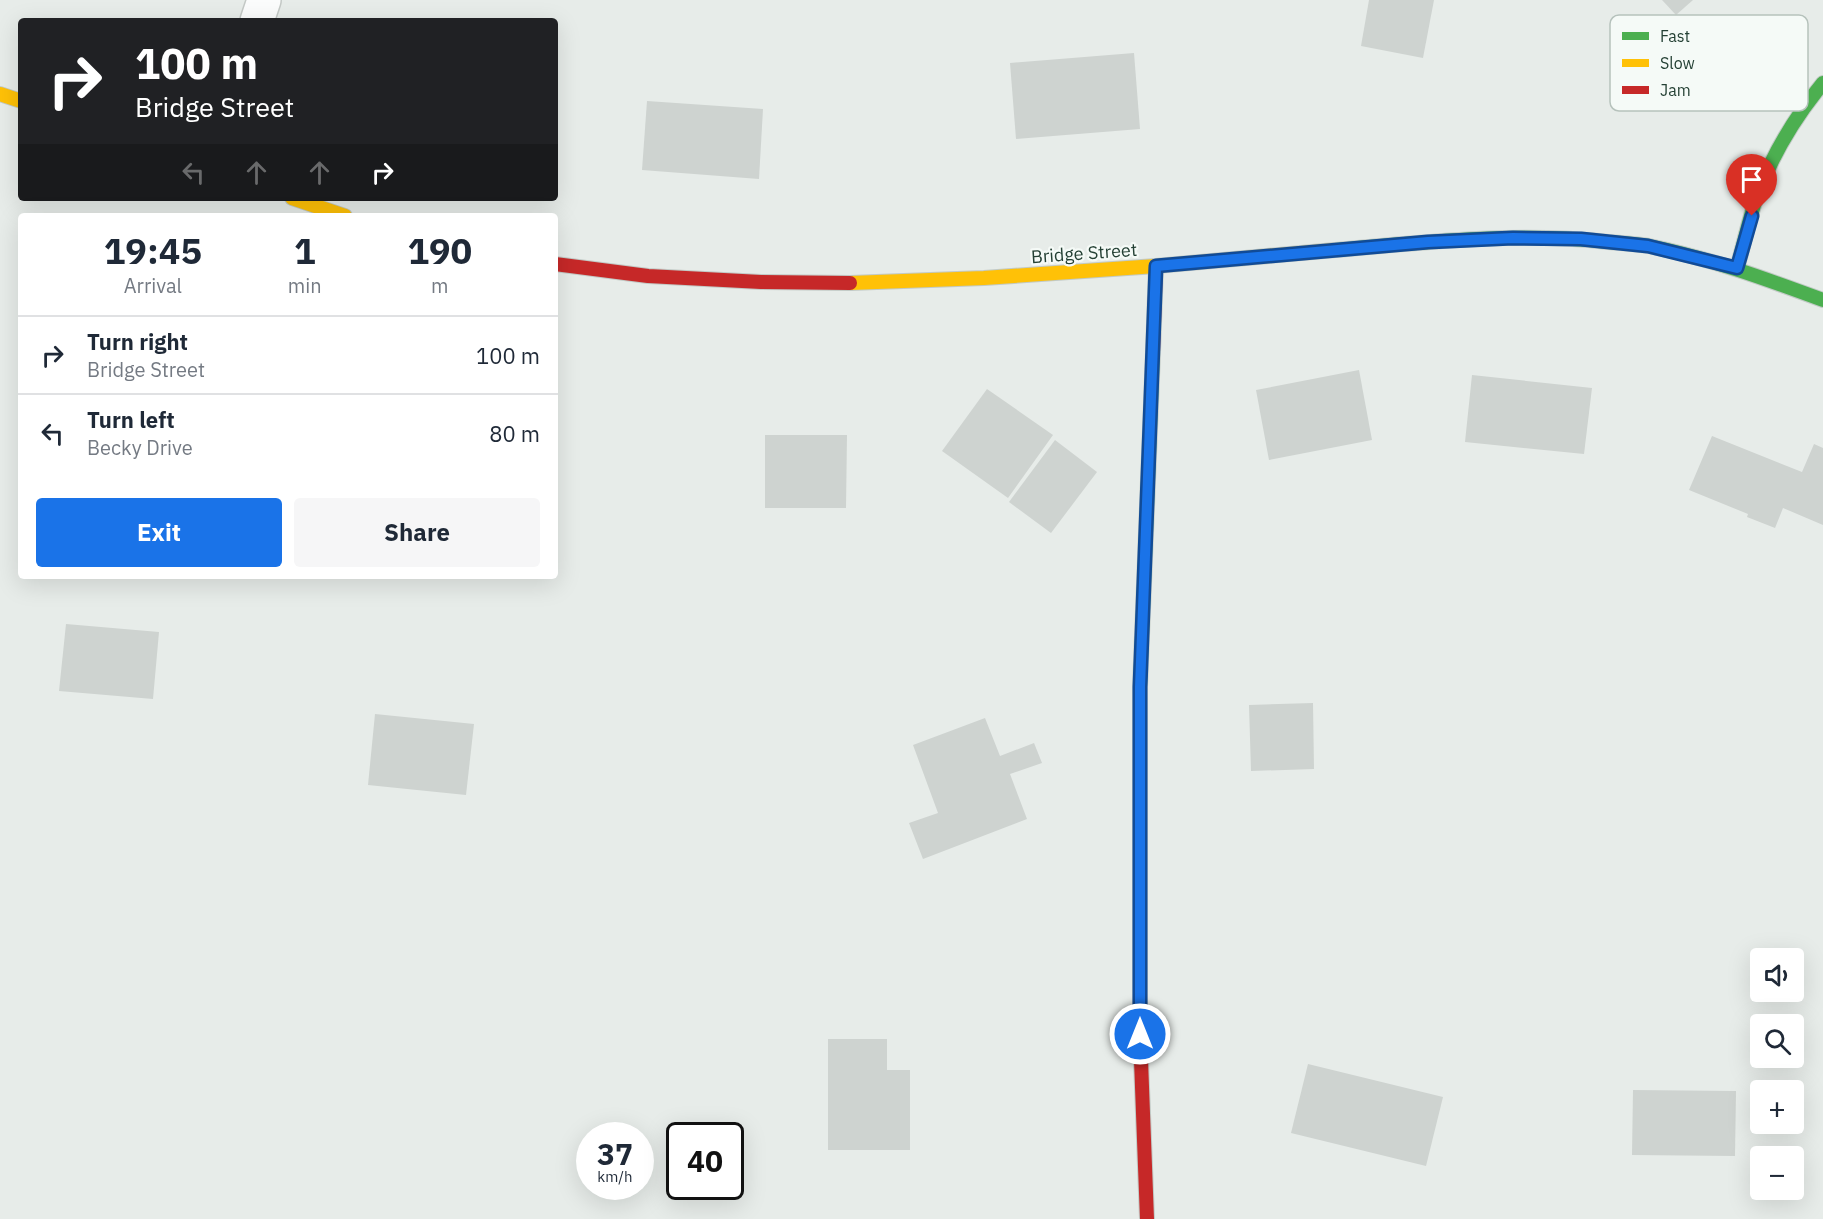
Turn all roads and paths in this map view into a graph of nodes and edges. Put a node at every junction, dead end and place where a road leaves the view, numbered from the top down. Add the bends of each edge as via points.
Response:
1 (264, 0) edge
2 (258, 18) edge
3 (1823, 83) edge
4 (0, 94) edge
5 (18, 100) edge
6 (1808, 103) edge
7 (1802, 111) edge
8 (301, 201) edge
9 (336, 213) edge
10 (558, 264) edge
11 (1156, 266) junction
12 (1737, 268) junction
13 (1823, 300) edge
14 (1147, 1219) edge

1 - 2 street
3 - 6 street
4 - 5 street
7 - 12 street via 1780,144 1758,196
8 - 9 street
10 - 11 street, Bridge Street via 648,276 868,283
11 - 12 street, Bridge Street via 1513,238 1581,239 1648,246
11 - 14 street via 1140,699 1140,1034
12 - 13 street, Bridge Street

